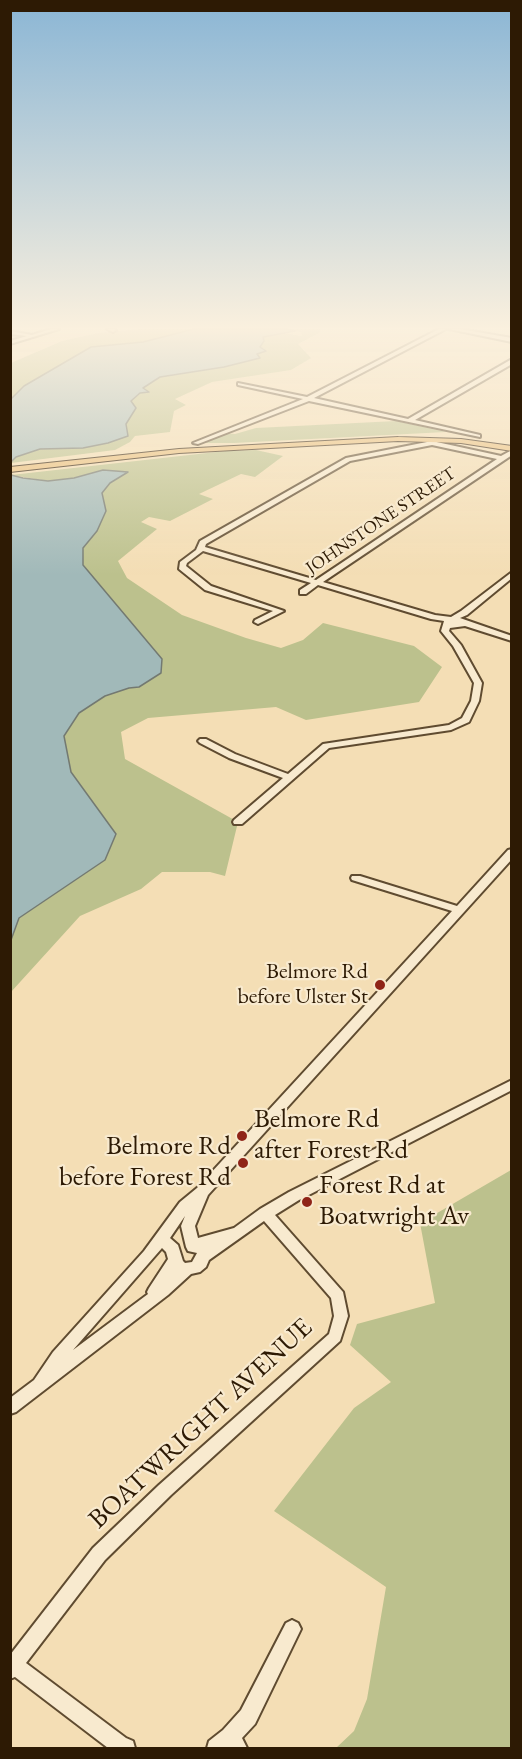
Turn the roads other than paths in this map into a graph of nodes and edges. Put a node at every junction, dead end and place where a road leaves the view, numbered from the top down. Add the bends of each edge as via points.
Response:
1 (277, 411) edge
2 (363, 411) edge
3 (426, 411) edge
4 (409, 421) junction
5 (478, 436) dead end
6 (196, 442) dead end
7 (507, 451) edge
8 (10, 468) edge
9 (202, 548) junction
10 (512, 574) edge
11 (318, 582) junction
12 (303, 592) dead end
13 (456, 621) junction
14 (258, 622) dead end
15 (512, 639) edge
16 (202, 741) dead end
17 (289, 777) junction
18 (238, 822) dead end
19 (512, 852) edge
20 (356, 878) dead end
21 (459, 910) junction
22 (512, 1084) edge
23 (202, 1192) junction
24 (265, 1213) junction
25 (162, 1239) junction
26 (197, 1251) junction
27 (178, 1262) junction
28 (40, 1384) junction
29 (10, 1407) edge
30 (291, 1629) dead end
31 (13, 1668) edge
32 (228, 1745) edge
33 (126, 1749) edge

1 - 6 street
2 - 4 street
3 - 4 street
4 - 5 street
7 - 8 main road via 461,441 420,439 233,446
7 - 9 street via 432,443 348,459 205,542
7 - 11 street, JOHNSTONE STREET
9 - 11 street
9 - 14 street via 182,567 208,588 280,611
10 - 13 street
11 - 12 street, JOHNSTONE STREET
11 - 13 street
13 - 15 street
13 - 17 street via 451,638 478,683 466,720 442,729 326,746
16 - 17 street
17 - 18 street
19 - 21 street
20 - 21 street
21 - 23 street
22 - 24 street
23 - 25 street via 180,1212
23 - 26 street via 188,1226
24 - 26 street
24 - 31 street, BOATWRIGHT AVENUE via 338,1296 341,1316 335,1337 99,1554
25 - 27 street via 171,1245
25 - 28 street via 63,1351
26 - 27 street via 184,1248
26 - 27 street via 198,1266
27 - 28 street via 147,1302
28 - 29 street
30 - 32 street via 248,1717
31 - 33 street

